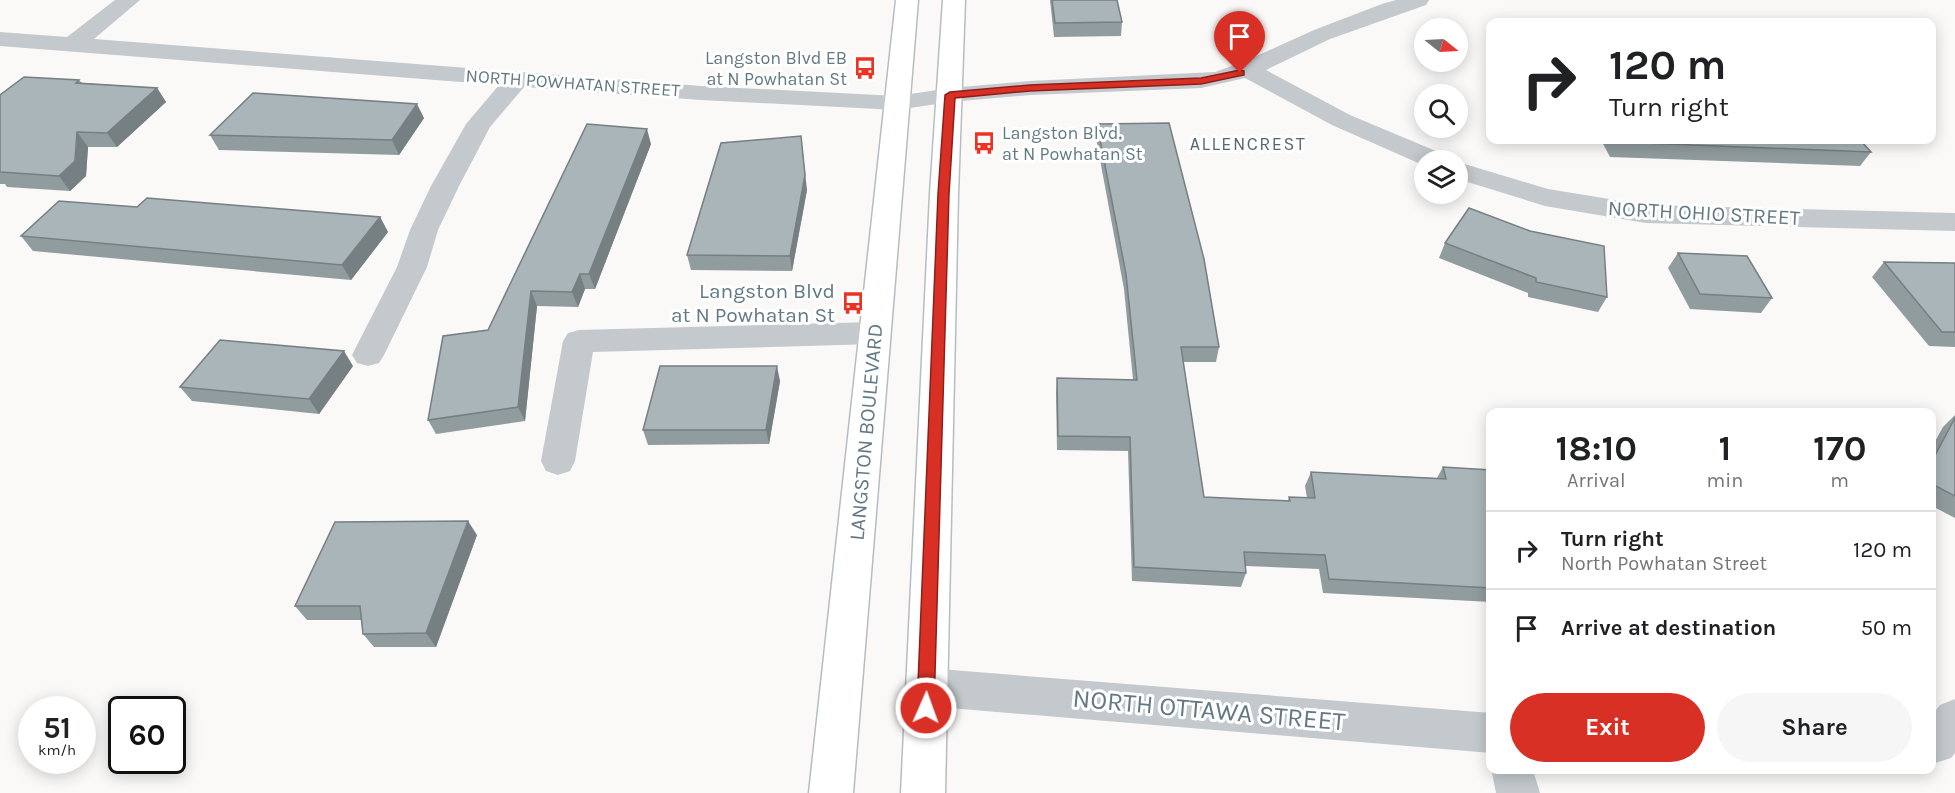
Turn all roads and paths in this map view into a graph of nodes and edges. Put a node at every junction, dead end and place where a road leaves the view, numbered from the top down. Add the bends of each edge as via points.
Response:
1 (129, 0) edge
2 (907, 0) edge
3 (954, 0) edge
4 (1418, 0) edge
5 (0, 39) edge
6 (72, 45) junction
7 (1249, 69) junction
8 (518, 79) junction
9 (950, 95) junction
10 (897, 103) junction
11 (1414, 151) edge
12 (1468, 173) edge
13 (1955, 222) edge
14 (875, 333) junction
15 (368, 355) dead end
16 (558, 461) dead end
17 (926, 687) junction
18 (1955, 719) edge
19 (1486, 733) edge
20 (1936, 744) edge
21 (1513, 774) edge
22 (831, 793) edge
23 (923, 793) edge
24 (1518, 793) edge

1 - 6 street
2 - 10 main road, LANGSTON BOULEVARD
3 - 9 main road
4 - 7 street, NORTH POWHATAN STREET via 1332,30
5 - 6 street, NORTH POWHATAN STREET
6 - 8 street, NORTH POWHATAN STREET
7 - 9 street, NORTH POWHATAN STREET via 1226,78 1201,81
7 - 11 street via 1341,120
8 - 10 street, NORTH POWHATAN STREET
8 - 15 street via 479,124 445,186 412,267
9 - 10 street, NORTH POWHATAN STREET
9 - 17 main road
10 - 14 main road, LANGSTON BOULEVARD
12 - 13 street, NORTH OHIO STREET via 1545,197 1646,214
14 - 16 street via 579,341
14 - 22 main road, LANGSTON BOULEVARD
17 - 19 street, NORTH OTTAWA STREET
17 - 23 main road
18 - 20 street
21 - 24 street

